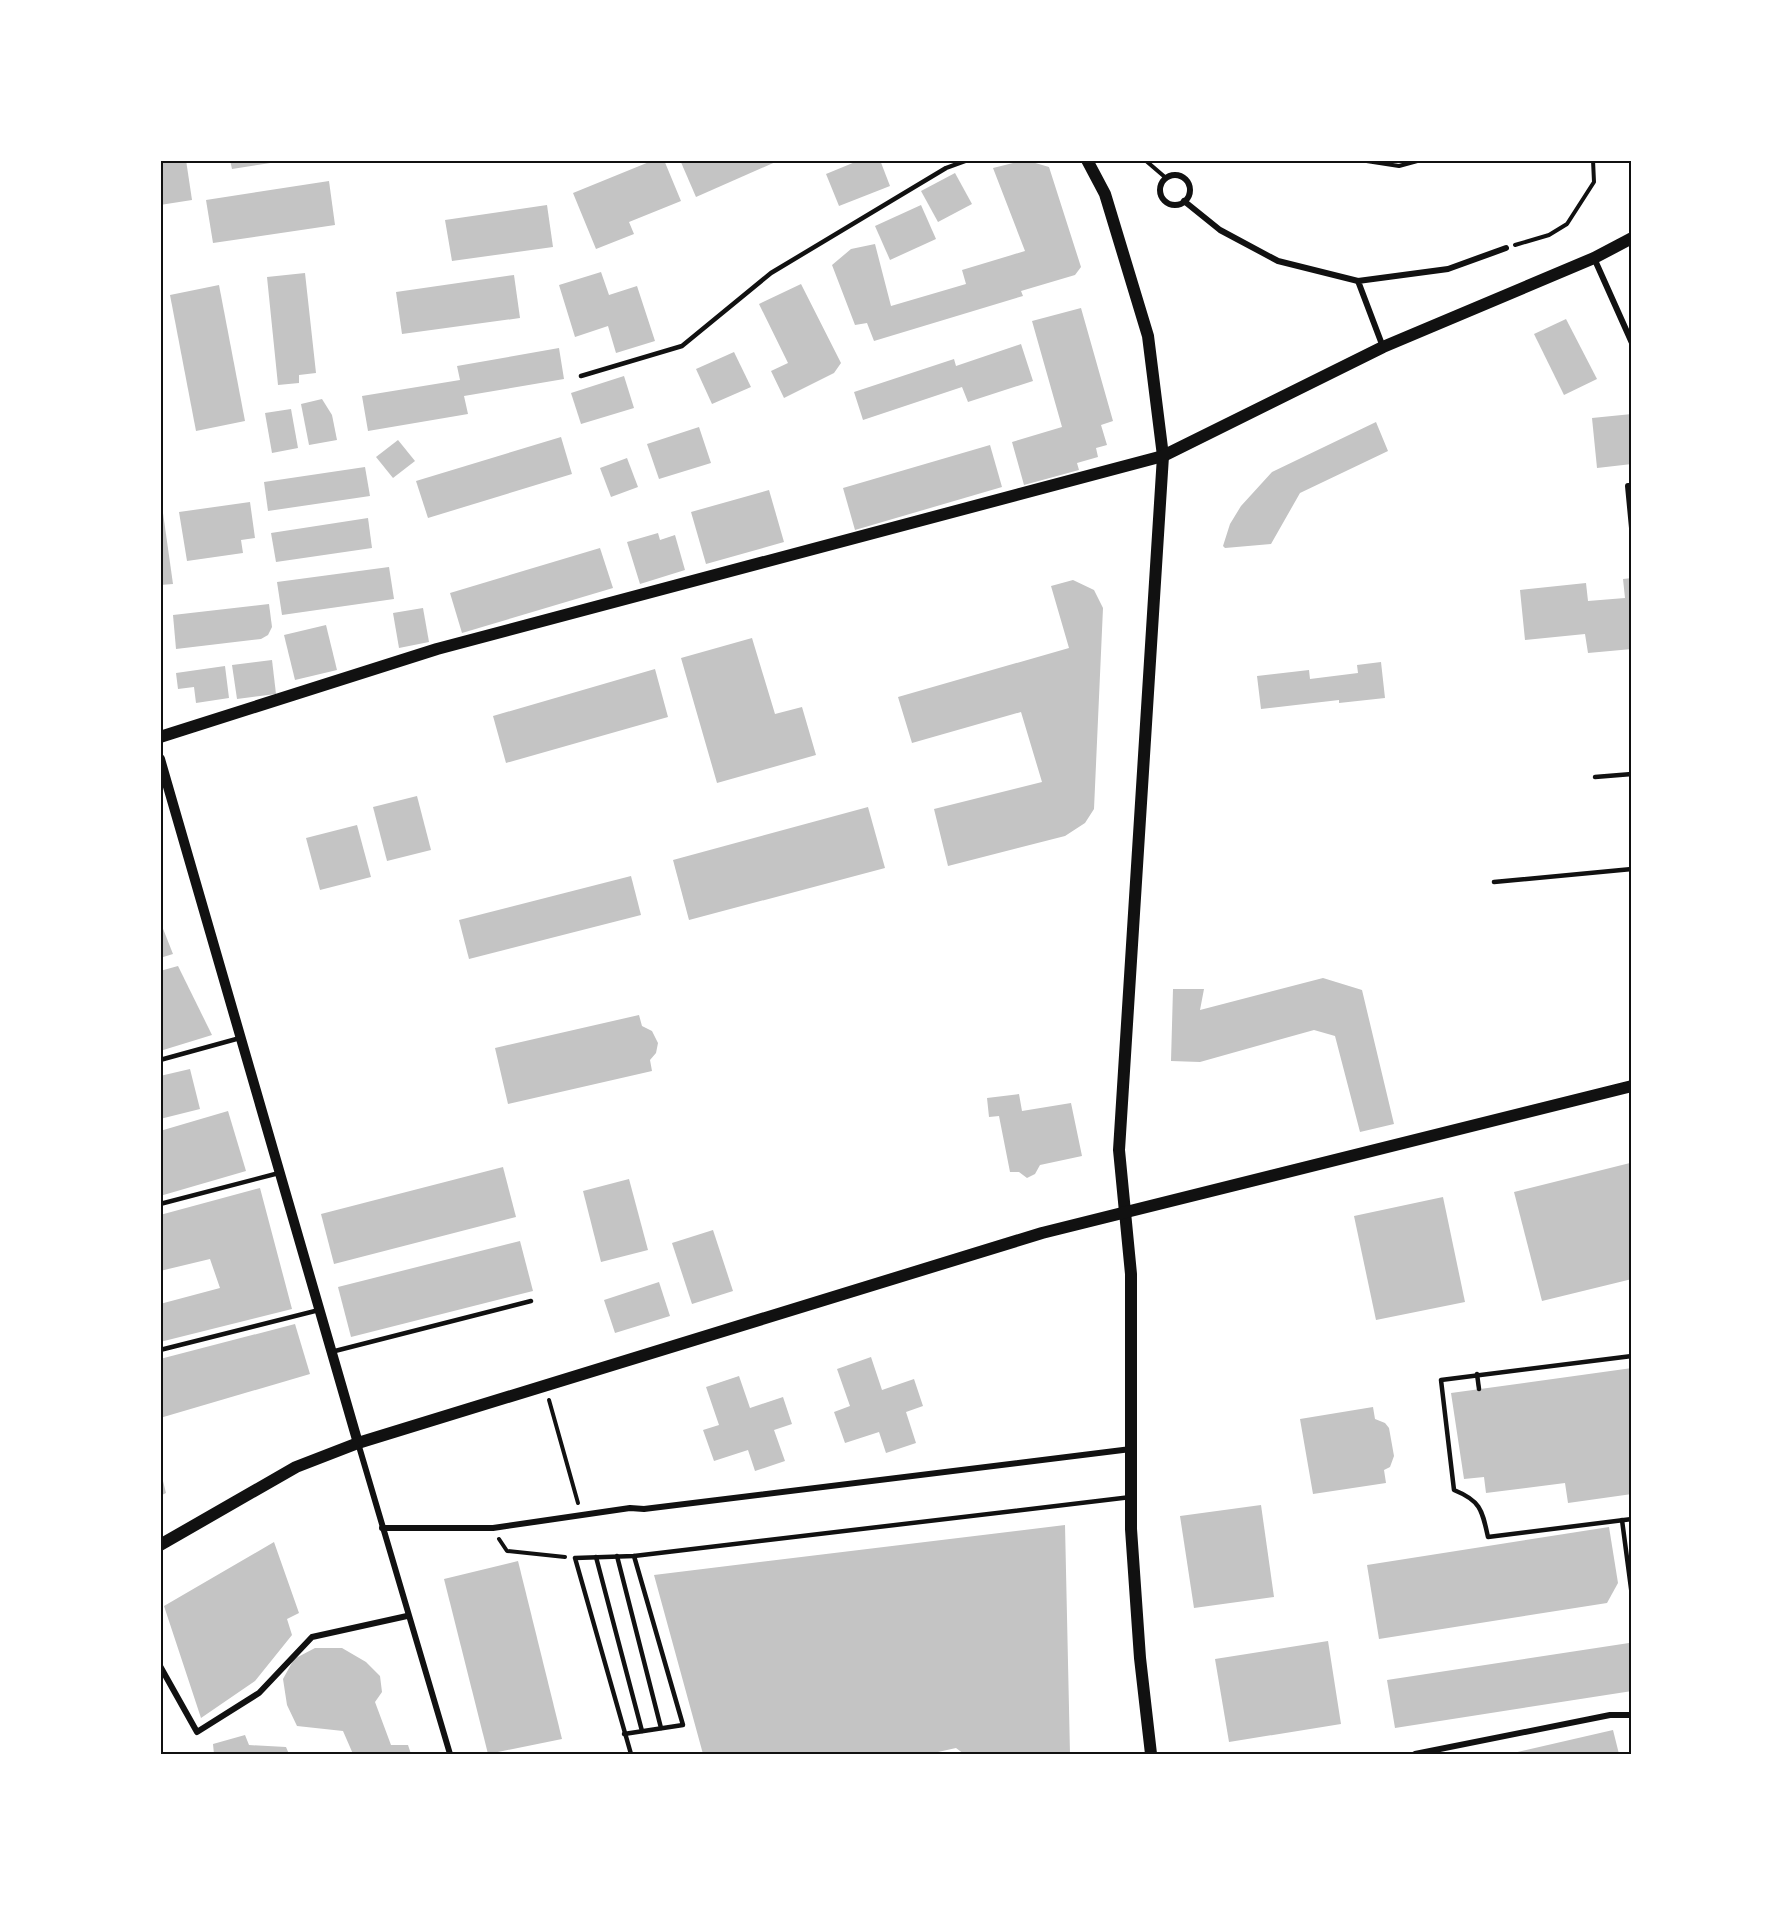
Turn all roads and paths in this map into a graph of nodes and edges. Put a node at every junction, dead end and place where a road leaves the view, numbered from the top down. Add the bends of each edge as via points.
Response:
1 (968, 160) edge
2 (1087, 160) edge
3 (1144, 160) edge
4 (1360, 160) edge
5 (1421, 160) edge
6 (1593, 160) edge
7 (1166, 178) junction
8 (1184, 201) junction
9 (1632, 238) edge
10 (1506, 248) joint
11 (1594, 258) junction
12 (1358, 281) junction
13 (1632, 343) edge
14 (1383, 347) junction
15 (581, 375) dead end
16 (1163, 456) junction
17 (1632, 486) edge
18 (1632, 528) edge
19 (160, 737) edge
20 (160, 759) edge
21 (1632, 774) edge
22 (1595, 777) dead end
23 (1632, 868) edge
24 (1494, 882) dead end
25 (242, 1037) junction
26 (160, 1060) edge
27 (1632, 1086) edge
28 (281, 1173) junction
29 (160, 1204) edge
30 (1125, 1212) junction
31 (531, 1301) dead end
32 (319, 1310) junction
33 (160, 1350) edge
34 (332, 1352) junction
35 (1632, 1356) edge
36 (1477, 1374) junction
37 (546, 1386) junction
38 (1479, 1389) dead end
39 (358, 1443) junction
40 (1131, 1449) junction
41 (1131, 1497) junction
42 (581, 1515) junction
43 (1632, 1519) edge
44 (1622, 1520) junction
45 (382, 1528) junction
46 (493, 1528) junction
47 (160, 1545) edge
48 (617, 1556) junction
49 (634, 1556) junction
50 (596, 1557) junction
51 (575, 1558) junction
52 (1632, 1596) edge
53 (407, 1616) junction
54 (160, 1666) edge
55 (1632, 1715) edge
56 (661, 1728) junction
57 (642, 1731) junction
58 (624, 1734) junction
59 (450, 1755) edge
60 (631, 1755) edge
61 (1151, 1755) edge
62 (1415, 1755) edge

1 - 15 lane via 946,168 771,273 682,346
2 - 16 main road via 1105,194 1148,336
3 - 7 path
4 - 5 path via 1399,166
6 - 10 path via 1594,182 1567,224 1549,235
7 - 8 street via 1179,175 1186,180 1189,194
7 - 8 street via 1160,187 1162,196 1169,203
8 - 12 street via 1220,230 1278,261
9 - 11 main road
10 - 12 street via 1448,269
11 - 13 street
11 - 14 main road
12 - 14 street
14 - 16 main road
16 - 19 main road via 437,649
16 - 30 main road via 1119,1150
17 - 18 street via 1628,486
20 - 25 street
21 - 22 lane
23 - 24 lane
25 - 26 lane
25 - 28 street
27 - 30 main road
28 - 29 lane
28 - 32 street
30 - 37 main road via 1042,1233
30 - 40 main road via 1131,1274
31 - 34 lane
32 - 33 lane
32 - 34 street
34 - 39 street
35 - 36 lane
36 - 38 lane
36 - 44 lane via 1441,1380 1454,1490 1470,1497 1481,1508 1488,1537
37 - 39 main road
37 - 42 path
39 - 45 street
39 - 47 main road via 296,1467
40 - 41 main road
40 - 42 street
41 - 49 lane
41 - 61 main road via 1139,1647
42 - 46 street
43 - 44 lane
44 - 52 lane
45 - 46 street
45 - 53 street
46 - 51 path via 507,1551
48 - 49 lane
48 - 50 lane
48 - 56 lane
49 - 56 lane via 683,1725
50 - 51 lane
50 - 57 lane
51 - 58 lane
53 - 54 street via 312,1637 259,1693 197,1732
53 - 59 street
55 - 62 street via 1610,1715
56 - 57 lane
57 - 58 lane
58 - 60 lane

